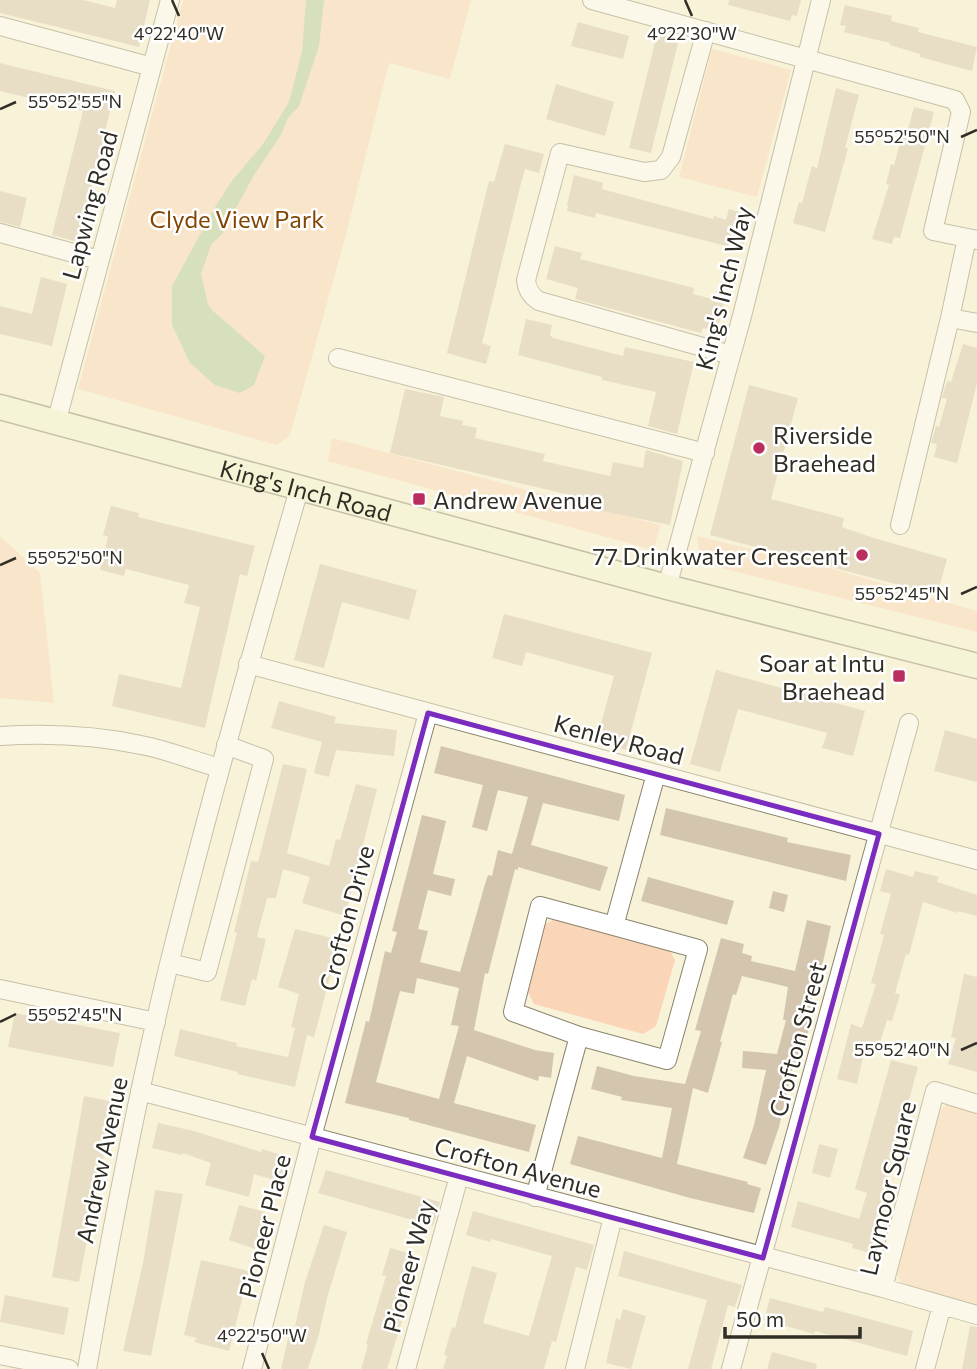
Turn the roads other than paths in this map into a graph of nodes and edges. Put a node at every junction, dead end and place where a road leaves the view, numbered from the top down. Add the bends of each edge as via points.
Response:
1 (170, 0) edge
2 (592, 0) edge
3 (821, 0) edge
4 (0, 26) edge
5 (706, 31) junction
6 (806, 58) junction
7 (152, 67) junction
8 (0, 233) edge
9 (972, 239) edge
10 (99, 260) junction
11 (950, 318) junction
12 (977, 324) edge
13 (731, 355) junction
14 (338, 358) dead end
15 (0, 407) edge
16 (56, 422) junction
17 (705, 453) junction
18 (300, 486) junction
19 (900, 525) dead end
20 (667, 587) junction
21 (248, 664) junction
22 (977, 666) edge
23 (428, 713) junction
24 (909, 723) dead end
25 (0, 736) edge
26 (226, 745) junction
27 (220, 768) junction
28 (656, 774) junction
29 (879, 834) junction
30 (977, 860) edge
31 (614, 926) junction
32 (170, 962) junction
33 (0, 989) edge
34 (156, 1022) junction
35 (579, 1036) junction
36 (140, 1091) junction
37 (977, 1104) edge
38 (312, 1137) junction
39 (458, 1176) junction
40 (535, 1197) junction
41 (613, 1217) junction
42 (763, 1258) junction
43 (883, 1288) junction
44 (942, 1305) junction
45 (977, 1315) edge
46 (0, 1355) edge
47 (69, 1369) edge
48 (87, 1369) edge
49 (252, 1369) edge
50 (406, 1369) edge
51 (575, 1369) edge
52 (731, 1369) edge
53 (925, 1369) edge

1 - 7 street, Lapwing Road
2 - 5 street
3 - 6 street, King's Inch Way
4 - 7 street
5 - 6 street
5 - 13 street via 671,158 661,170 644,172 560,153 526,280 539,302
6 - 9 street via 955,100 961,112 933,231
6 - 13 street, King's Inch Way
7 - 10 street, Lapwing Road
8 - 10 street
9 - 11 street
10 - 16 street, Lapwing Road
11 - 12 street
11 - 19 street
13 - 17 street, King's Inch Way
14 - 17 street
15 - 16 street, King's Inch Road
16 - 18 street, King's Inch Road
17 - 20 street, King's Inch Way
18 - 20 street, King's Inch Road
18 - 21 street, Andrew Avenue
20 - 22 street, King's Inch Road
21 - 23 street, Kenley Road
21 - 26 street, Andrew Avenue
23 - 28 street, Kenley Road
23 - 38 street, Crofton Drive
24 - 29 street, Crofton Street
25 - 27 street via 96,737 144,745
26 - 27 street, Andrew Avenue
26 - 32 street via 264,759 207,972
27 - 32 street, Andrew Avenue
28 - 29 street, Kenley Road
28 - 31 street
29 - 30 street, Kenley Road
29 - 42 street, Crofton Street
31 - 35 street via 540,906 513,1012
31 - 35 street via 698,948 667,1060
32 - 34 street, Andrew Avenue
33 - 34 street
34 - 36 street, Andrew Avenue
35 - 40 street
36 - 38 street, Crofton Avenue
36 - 48 street, Andrew Avenue
37 - 43 street, Laymoor Square via 935,1091
38 - 39 street, Crofton Avenue
38 - 49 street, Pioneer Place
39 - 40 street, Crofton Avenue
39 - 50 street, Pioneer Way
40 - 41 street, Crofton Avenue
41 - 42 street, Crofton Avenue
41 - 51 street
42 - 43 street, Crofton Avenue
42 - 52 street, Crofton Street
43 - 44 street, Laymoor Square
44 - 45 street, Laymoor Square
44 - 53 street
46 - 47 street

